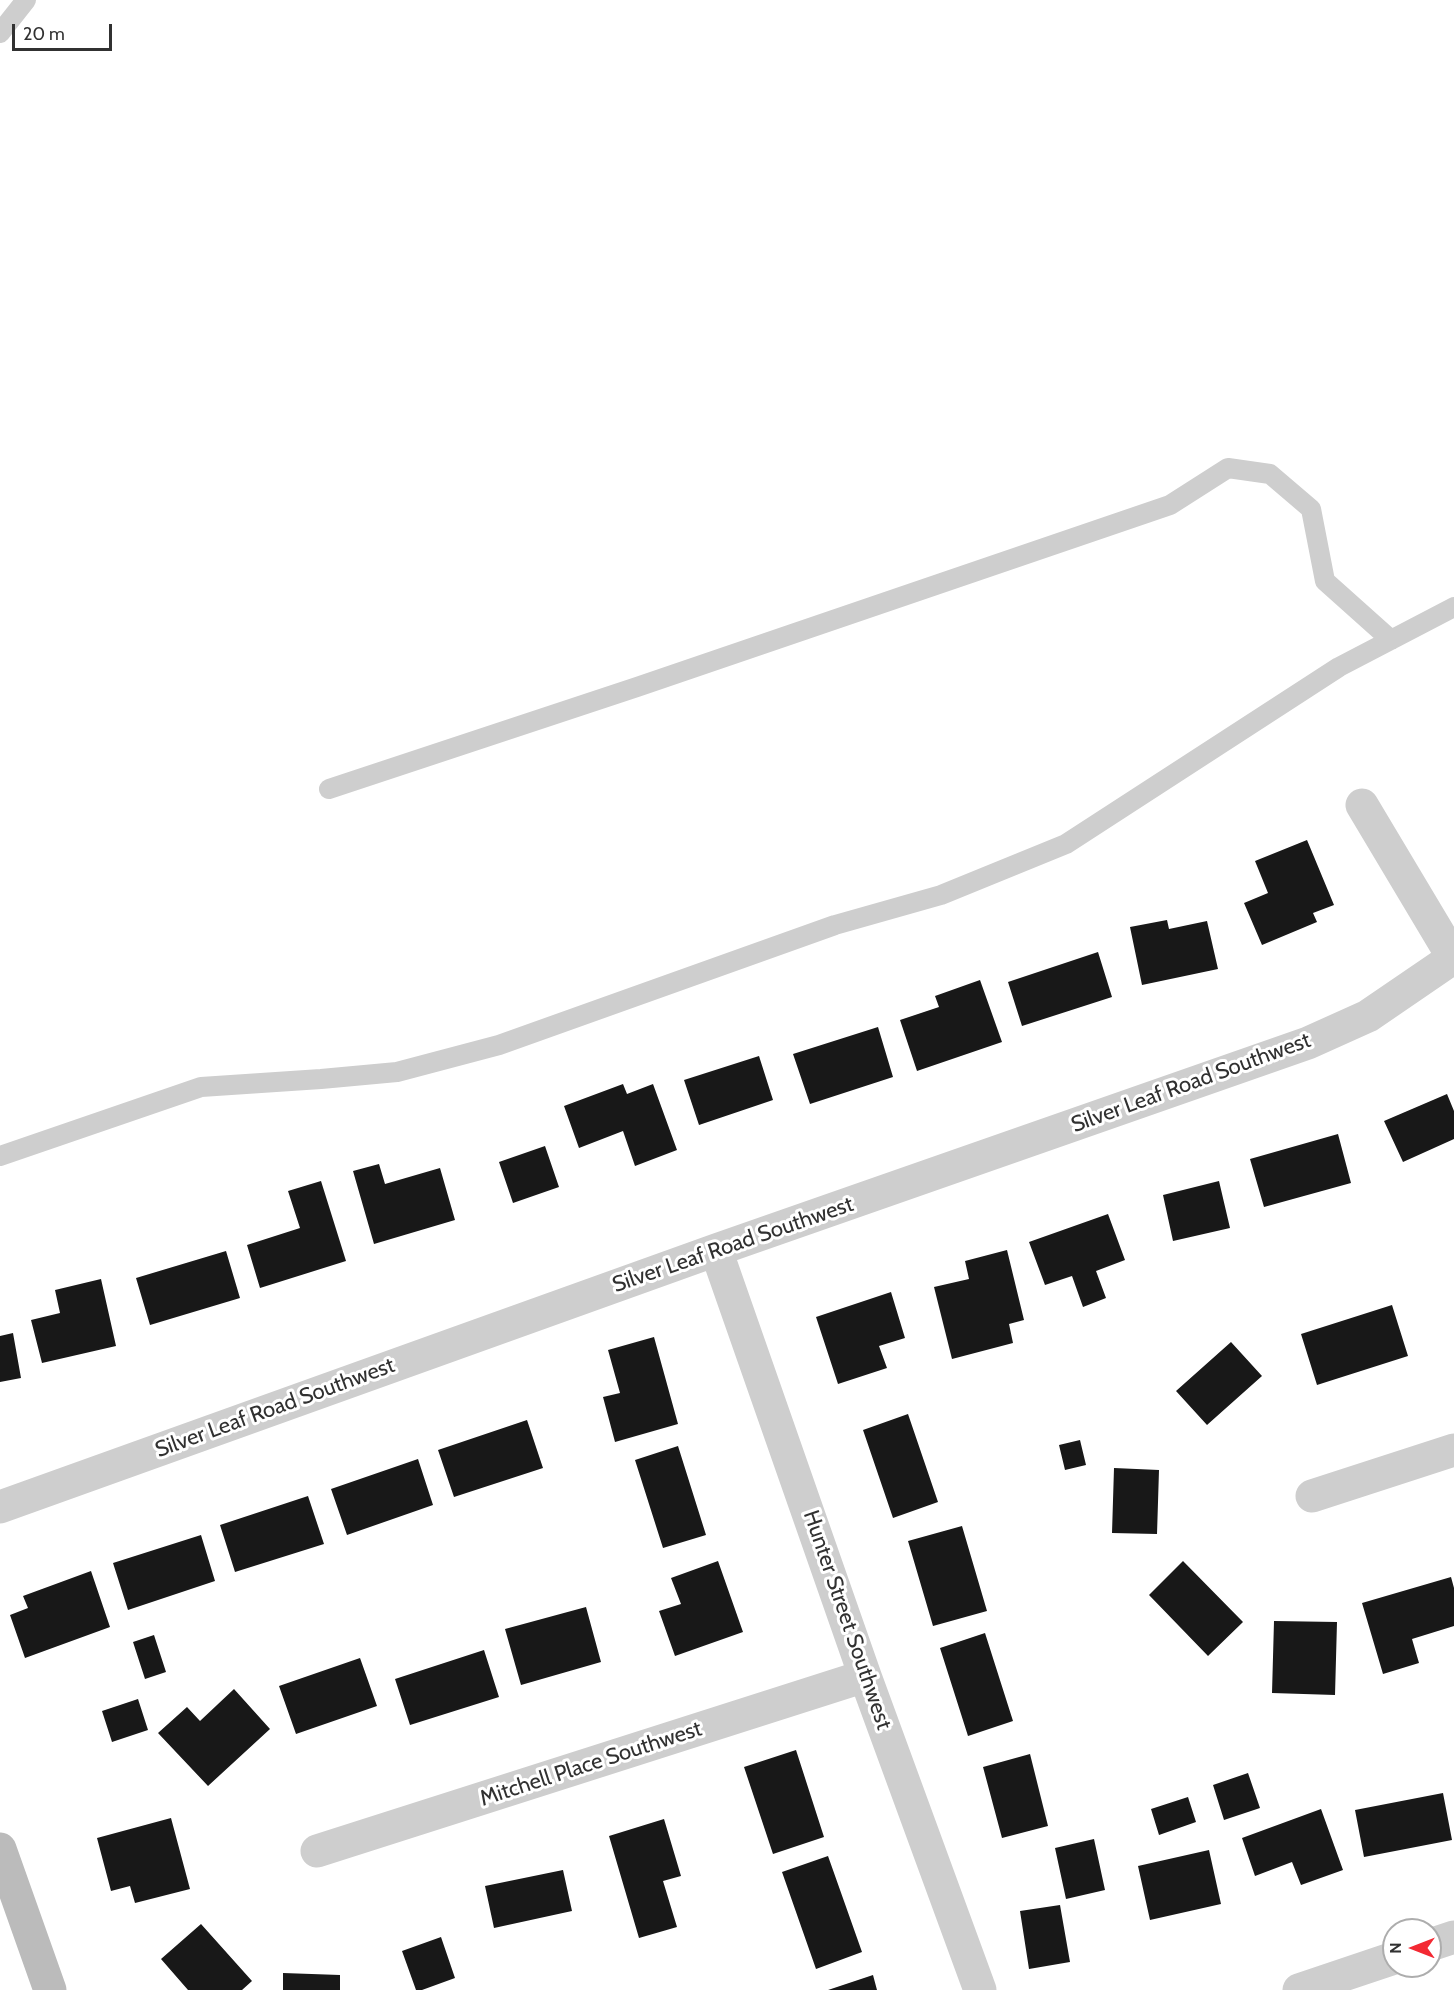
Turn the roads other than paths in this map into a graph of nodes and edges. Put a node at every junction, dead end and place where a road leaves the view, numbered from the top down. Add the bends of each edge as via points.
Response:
1 (26, 0) edge
2 (0, 33) edge
3 (1454, 607) edge
4 (1390, 640) junction
5 (328, 789) dead end
6 (1362, 806) dead end
7 (1454, 959) edge
8 (0, 1156) edge
9 (716, 1250) junction
10 (1454, 1450) edge
11 (1312, 1496) dead end
12 (0, 1507) edge
13 (865, 1676) junction
14 (0, 1849) edge
15 (317, 1851) dead end
16 (1382, 1962) edge
17 (50, 1990) edge
18 (980, 1990) edge
19 (1299, 1990) edge

1 - 2 lane
3 - 4 lane
4 - 5 lane via 1325,581 1311,509 1270,474 1228,468 1170,505
4 - 8 lane via 1339,667 1066,844 941,895 835,925 499,1045 397,1072 201,1087
6 - 7 street
7 - 9 street, Silver Leaf Road Southwest via 1368,1016 1308,1043
9 - 12 street, Silver Leaf Road Southwest
9 - 13 street, Hunter Street Southwest
10 - 11 street
13 - 15 street, Mitchell Place Southwest
13 - 18 street, Hunter Street Southwest
14 - 17 street
16 - 19 street

